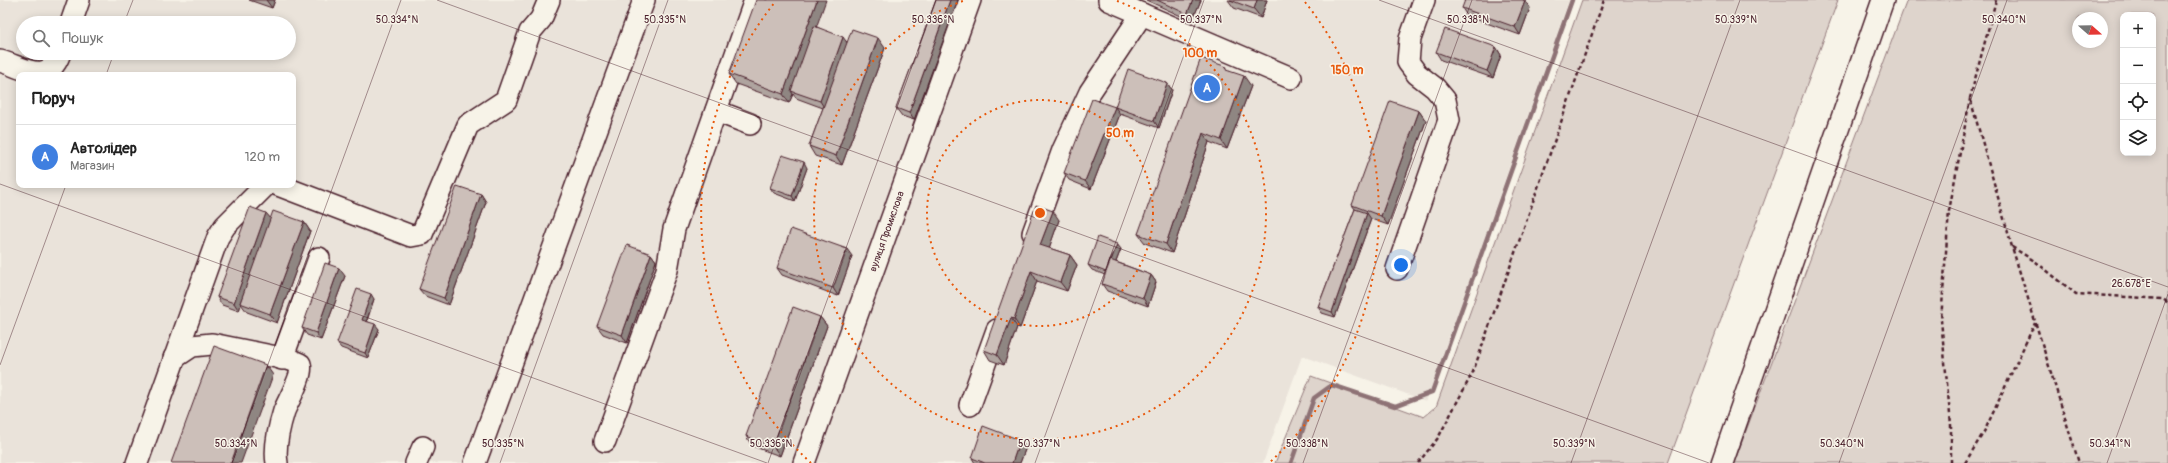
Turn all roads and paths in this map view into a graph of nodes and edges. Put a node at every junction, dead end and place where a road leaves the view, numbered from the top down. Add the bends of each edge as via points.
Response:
1 (79, 0) edge
2 (549, 0) edge
3 (644, 0) edge
4 (755, 0) edge
5 (970, 0) edge
6 (1109, 0) edge
7 (1424, 0) edge
8 (1604, 0) edge
9 (1883, 0) edge
10 (1996, 0) edge
11 (1142, 14) junction
12 (73, 16) edge
13 (56, 60) edge
14 (0, 62) edge
15 (29, 72) edge
16 (43, 72) edge
17 (1291, 78) dead end
18 (1970, 98) junction
19 (716, 111) junction
20 (750, 124) dead end
21 (263, 188) edge
22 (286, 188) edge
23 (2012, 247) junction
24 (1027, 248) edge
25 (319, 258) dead end
26 (1397, 269) dead end
27 (2168, 303) edge
28 (1003, 315) edge
29 (2035, 322) junction
30 (174, 358) junction
31 (282, 358) junction
32 (970, 405) dead end
33 (605, 441) dead end
34 (137, 463) edge
35 (277, 463) edge
36 (475, 463) edge
37 (804, 463) edge
38 (1418, 463) edge
39 (1722, 463) edge
40 (1951, 463) edge
41 (1964, 463) edge
42 (2079, 463) edge

1 - 12 street
2 - 22 street via 541,19 530,32 506,100 468,125 422,234 411,236
3 - 36 street
4 - 19 street
5 - 37 street, вулиця Промислова
6 - 11 street
7 - 26 street via 1410,39 1408,62 1445,100 1449,120
8 - 38 path via 1473,372 1438,438
9 - 39 street
10 - 18 path
11 - 17 street
11 - 24 street via 1090,92 1063,150
13 - 16 street via 52,68
14 - 15 street
18 - 23 path
18 - 40 path via 1949,211 1941,320 1951,425
19 - 20 street
19 - 33 street via 674,229 667,270
21 - 30 street via 225,226 218,237
23 - 27 path via 2036,262 2076,294 2163,299
23 - 29 path
25 - 31 street
28 - 32 street
29 - 41 path via 1984,430
29 - 42 path
30 - 31 street via 192,346 212,344
30 - 34 street
31 - 35 street via 297,362 301,368 274,424

